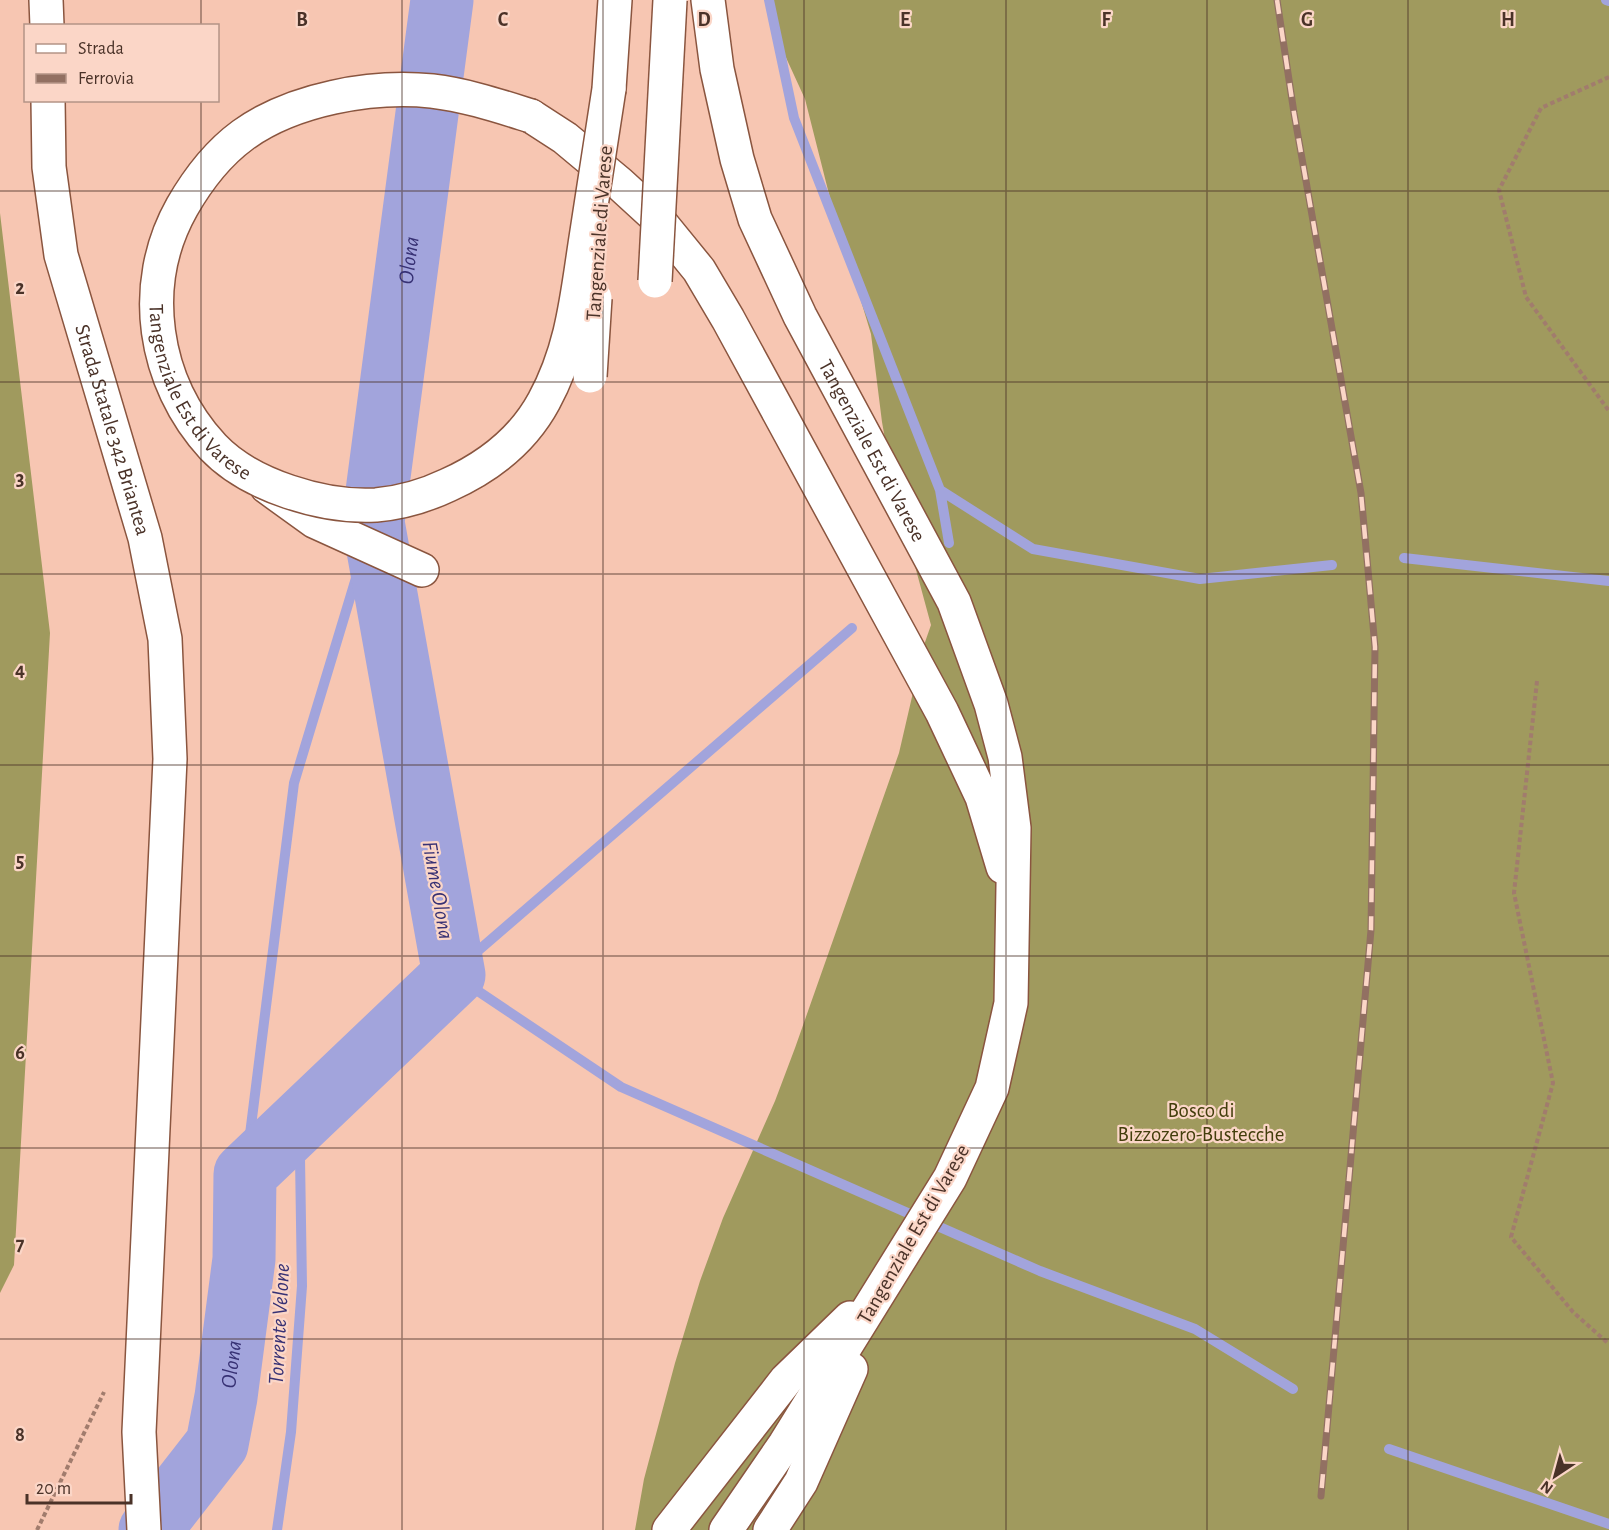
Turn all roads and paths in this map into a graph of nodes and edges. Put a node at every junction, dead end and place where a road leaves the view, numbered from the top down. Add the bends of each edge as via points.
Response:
1 (46, 0) edge
2 (615, 0) edge
3 (670, 0) edge
4 (708, 0) edge
5 (47, 24) edge
6 (1609, 77) edge
7 (609, 89) junction
8 (48, 102) edge
9 (655, 280) dead end
10 (590, 376) dead end
11 (1609, 411) edge
12 (251, 476) junction
13 (422, 570) dead end
14 (1537, 681) dead end
15 (1014, 906) junction
16 (886, 1283) junction
17 (1609, 1344) edge
18 (109, 1383) dead end
19 (37, 1530) edge
20 (144, 1530) edge
21 (669, 1530) edge
22 (726, 1530) edge
23 (770, 1530) edge

1 - 5 main road
2 - 7 main road, Tangenziale Est di Varese
3 - 9 main road, bridge
4 - 15 main road, Tangenziale Est di Varese via 717,69 755,219 800,316 954,603 991,704 1005,757 1014,828
6 - 11 path via 1541,108 1499,190 1526,297
7 - 10 main road, Tangenziale di Varese, bridge
7 - 12 main road, Tangenziale Est di Varese, bridge via 572,329 559,371 543,404 520,436 496,458 464,478 434,491 377,505 339,504 287,492
8 - 20 main road, Strada Statale 342 Briantea via 49,167 61,255 145,538 165,639 170,759 139,1432
12 - 13 main road, bridge via 314,521
12 - 15 main road, Tangenziale Est di Varese, bridge via 215,449 191,418 170,380 158,331 157,277 164,247 191,190 211,164 240,137 278,115 333,98 366,93 433,91 531,116 565,138 619,183 655,216 699,270 942,712 982,797
14 - 17 path via 1514,892 1553,1083 1511,1237 1572,1312
15 - 16 main road, Tangenziale Est di Varese via 1011,1003 992,1088 950,1178
16 - 21 main road via 786,1380
16 - 22 main road, Tangenziale Est di Varese
16 - 23 main road via 801,1482
18 - 19 path

